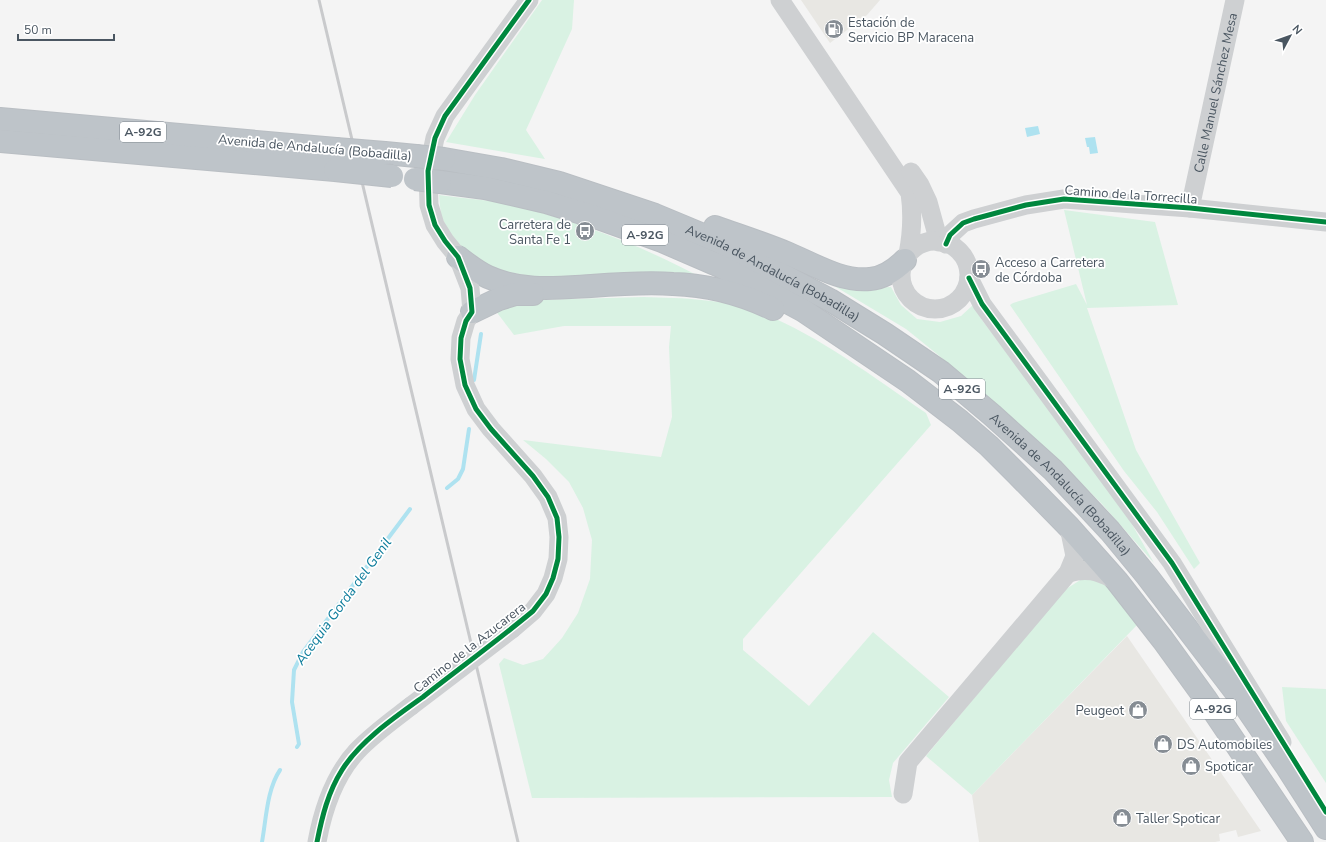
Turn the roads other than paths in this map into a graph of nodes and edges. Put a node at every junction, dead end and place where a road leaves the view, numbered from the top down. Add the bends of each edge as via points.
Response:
1 (529, 0) edge
2 (780, 0) edge
3 (792, 0) edge
4 (1235, 0) edge
5 (0, 119) edge
6 (0, 141) edge
7 (614, 201) junction
8 (928, 202) junction
9 (1190, 208) junction
10 (974, 219) junction
11 (1326, 222) edge
12 (943, 243) junction
13 (458, 257) junction
14 (906, 257) junction
15 (964, 258) junction
16 (969, 278) junction
17 (551, 288) junction
18 (472, 312) junction
19 (833, 330) junction
20 (1069, 527) junction
21 (1068, 573) junction
22 (1117, 581) junction
23 (903, 794) dead end
24 (1326, 812) edge
25 (1326, 828) edge
26 (317, 842) edge
27 (1302, 842) edge

1 - 13 street via 445,116 435,138 428,171 429,205 435,224
2 - 14 street via 910,193 911,240
3 - 8 street via 920,185
4 - 9 street, Calle Manuel Sánchez Mesa
5 - 7 highway, Avenida de Andalucía (Bobadilla) / A-92G, bridge via 444,159 559,183
6 - 19 highway, Avenida de Andalucía (Bobadilla) / A-92G, bridge via 335,170 485,188 546,202 662,241 722,268 804,311
7 - 14 highway via 660,207 846,277 872,279 895,269
7 - 25 highway, Avenida de Andalucía (Bobadilla) / A-92G via 720,242 830,300 941,372 992,415 1053,470 1110,531 1147,576 1235,690
8 - 10 street, Camino de la Torrecilla via 950,219
8 - 12 street
9 - 10 street, Camino de la Torrecilla via 1064,199 1026,205
9 - 11 street, Camino de la Torrecilla
10 - 12 street, Camino de la Torrecilla via 963,223
10 - 15 street via 966,230
12 - 14 street via 925,243 913,249
12 - 15 street via 956,249
13 - 17 highway via 489,277 509,284 529,288
13 - 18 street via 470,288
14 - 16 street via 901,275 904,289 913,301 926,308 941,309 955,303 965,292
15 - 16 street
16 - 24 street via 982,304 1172,564
17 - 18 highway via 533,294 515,294
17 - 19 highway via 636,284 705,287 730,292 799,320
18 - 26 street, Camino de la Azucarera, bridge via 466,321 461,338 460,359 465,385 476,409 491,430 533,476 548,497 557,518 559,537 558,559 553,578 534,611 357,751 342,770 331,792 321,820
19 - 20 highway, Avenida de Andalucía (Bobadilla) / A-92G via 908,381 960,421 989,446
20 - 21 street via 1075,556
20 - 22 highway, Avenida de Andalucía (Bobadilla) / A-92G
21 - 22 street via 1094,570
21 - 23 street via 908,762
22 - 27 highway, Avenida de Andalucía (Bobadilla) / A-92G via 1205,698

